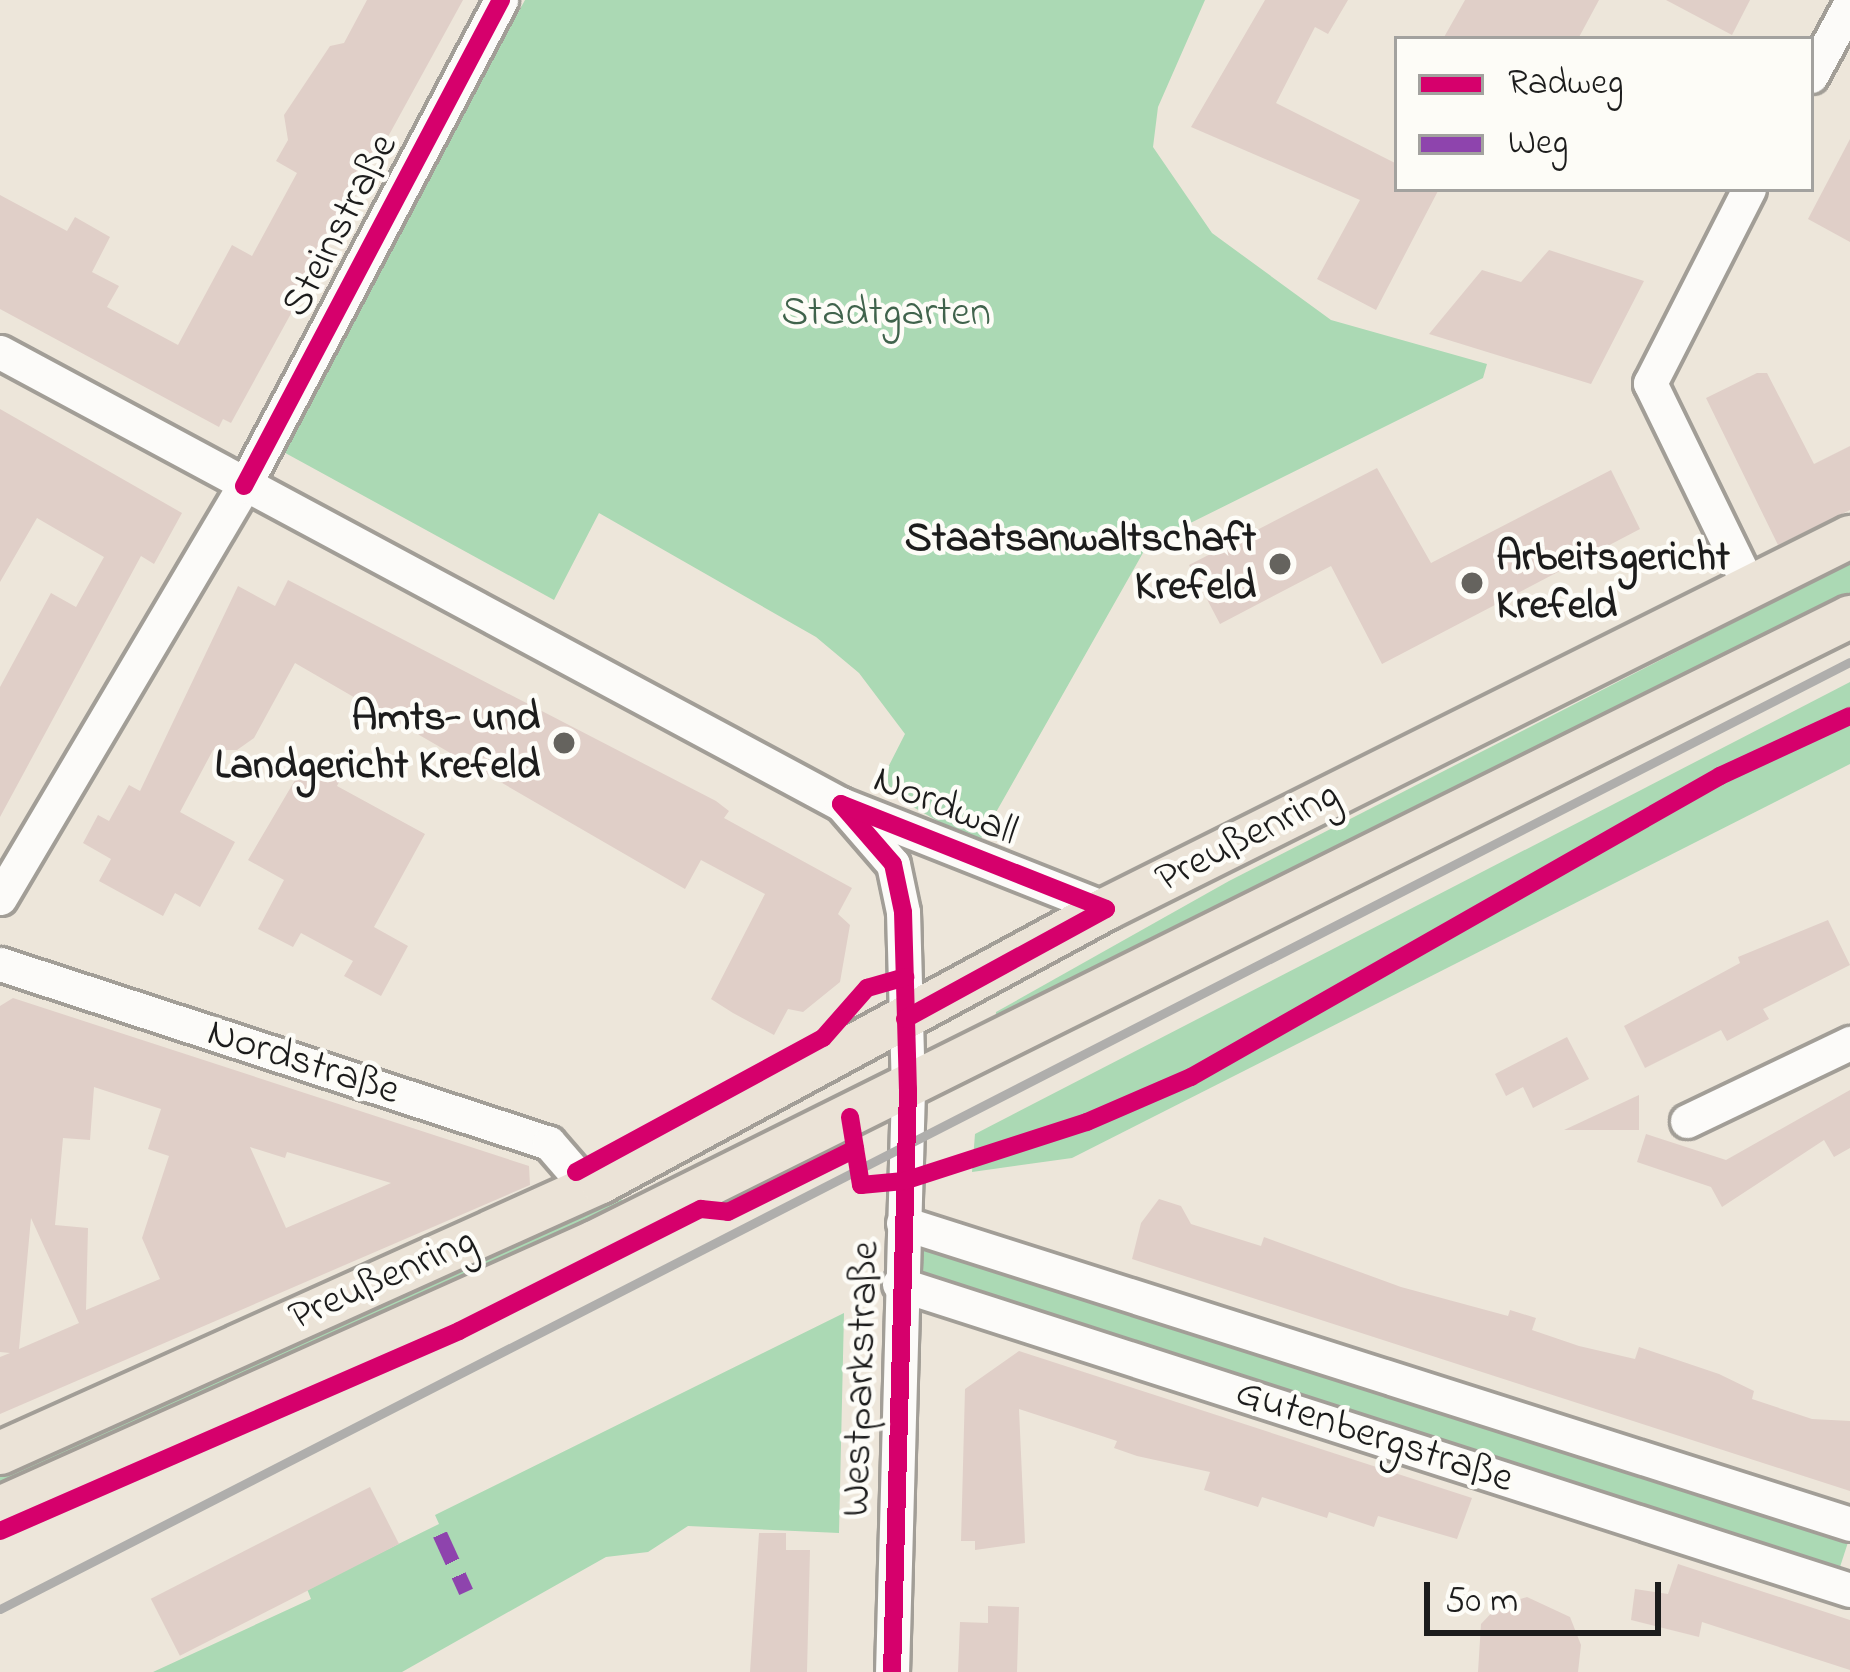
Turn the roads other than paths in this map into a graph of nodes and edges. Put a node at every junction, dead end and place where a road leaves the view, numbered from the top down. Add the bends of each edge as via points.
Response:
1 (501, 0) edge
2 (1850, 4) edge
3 (1814, 70) edge
4 (1747, 192) edge
5 (0, 352) edge
6 (244, 486) junction
7 (1850, 538) edge
8 (1750, 588) junction
9 (1850, 616) edge
10 (841, 804) junction
11 (0, 898) edge
12 (1106, 909) junction
13 (0, 964) edge
14 (905, 1019) junction
15 (1850, 1043) edge
16 (908, 1088) junction
17 (1687, 1121) dead end
18 (587, 1188) junction
19 (903, 1223) junction
20 (899, 1284) junction
21 (0, 1453) edge
22 (0, 1508) edge
23 (1850, 1524) edge
24 (1850, 1590) edge
25 (892, 1672) edge

1 - 6 street, Steinstraße
2 - 3 street
4 - 8 street via 1650,383
5 - 6 street, Nordwall
6 - 10 street, Nordwall
6 - 11 street, Steinstraße
7 - 8 main road, Preußenring
8 - 12 main road, Preußenring
9 - 16 main road, Preußenring
10 - 12 street, Nordwall
10 - 14 street, Nordwall via 892,864 903,912
12 - 14 main road, Preußenring
13 - 18 street, Nordstraße via 549,1143
14 - 16 street, Nordwall
14 - 18 main road, Preußenring
15 - 17 street
16 - 19 street, Westparkstraße
16 - 22 main road, Preußenring via 595,1243
18 - 21 main road, Preußenring
19 - 20 street, Westparkstraße
19 - 23 street, Gutenbergstraße
20 - 24 street, Gutenbergstraße
20 - 25 street, Westparkstraße

